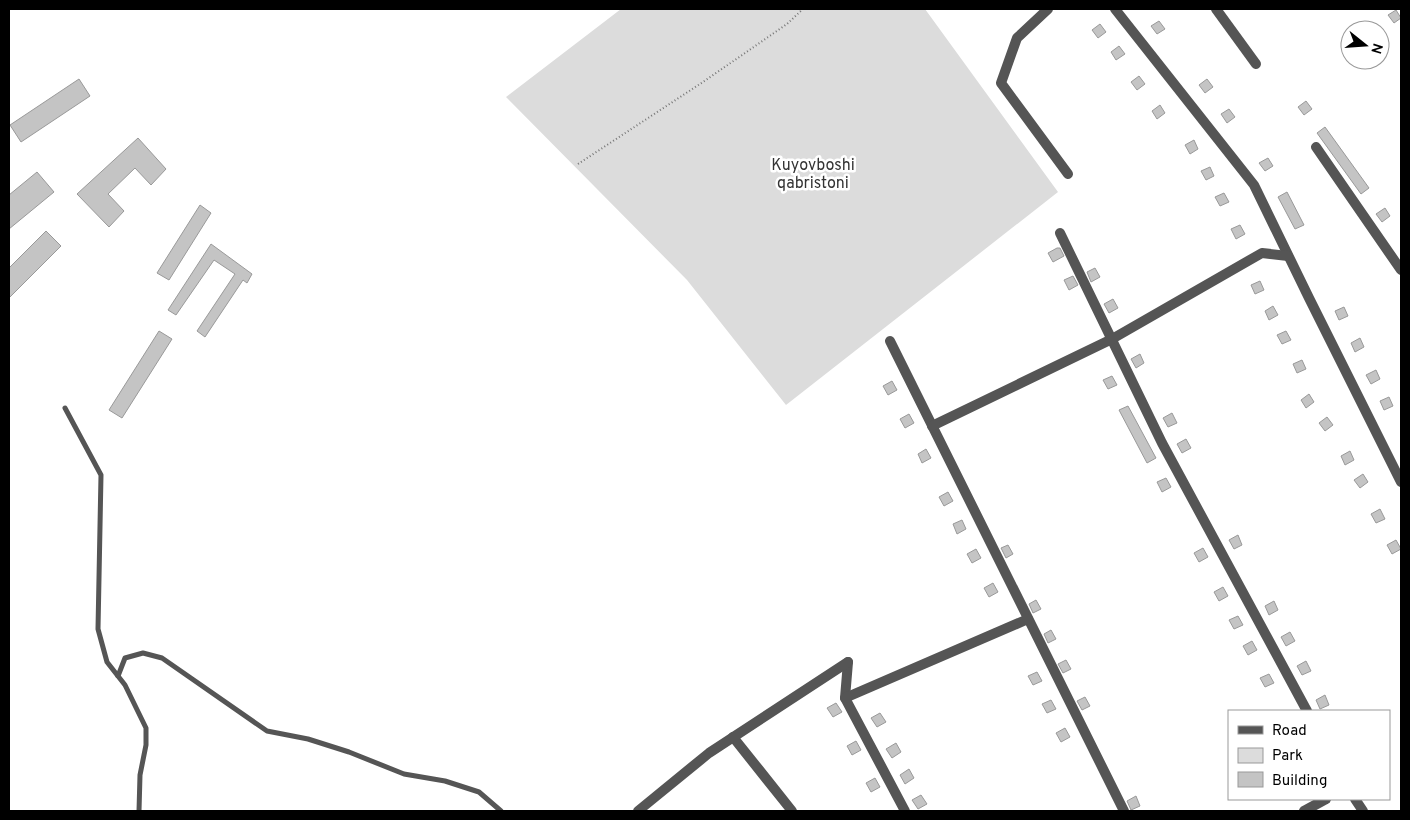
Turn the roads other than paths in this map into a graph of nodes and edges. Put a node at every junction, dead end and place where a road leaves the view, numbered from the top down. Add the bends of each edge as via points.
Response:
1 (1048, 9) edge
2 (1115, 9) edge
3 (1216, 9) edge
4 (1256, 64) dead end
5 (1316, 147) dead end
6 (1068, 174) dead end
7 (1060, 233) dead end
8 (1288, 256) junction
9 (1401, 270) edge
10 (1112, 339) junction
11 (890, 341) dead end
12 (65, 408) dead end
13 (932, 426) junction
14 (1401, 482) edge
15 (1028, 619) junction
16 (118, 676) junction
17 (845, 698) junction
18 (1306, 710) edge
19 (733, 737) junction
20 (1324, 800) edge
21 (1356, 800) edge
22 (139, 811) edge
23 (501, 811) edge
24 (638, 811) edge
25 (792, 811) edge
26 (905, 811) edge
27 (1124, 811) edge
28 (1304, 811) edge
29 (1363, 811) edge

1 - 6 street via 1017,38 1001,83
2 - 8 street via 1254,185
3 - 4 street
5 - 9 street
7 - 10 street
8 - 10 street via 1262,253
8 - 14 street
10 - 13 street
10 - 18 street via 1162,443
11 - 13 street
12 - 16 lane via 101,475 98,629 107,662
13 - 15 street
15 - 17 street
15 - 27 street
16 - 22 lane via 146,728
16 - 23 lane via 125,658 143,653 162,658 267,731 308,739 404,774 445,781 479,792
17 - 19 street via 848,662
17 - 26 street
19 - 24 street
19 - 25 street
20 - 28 street
21 - 29 street

